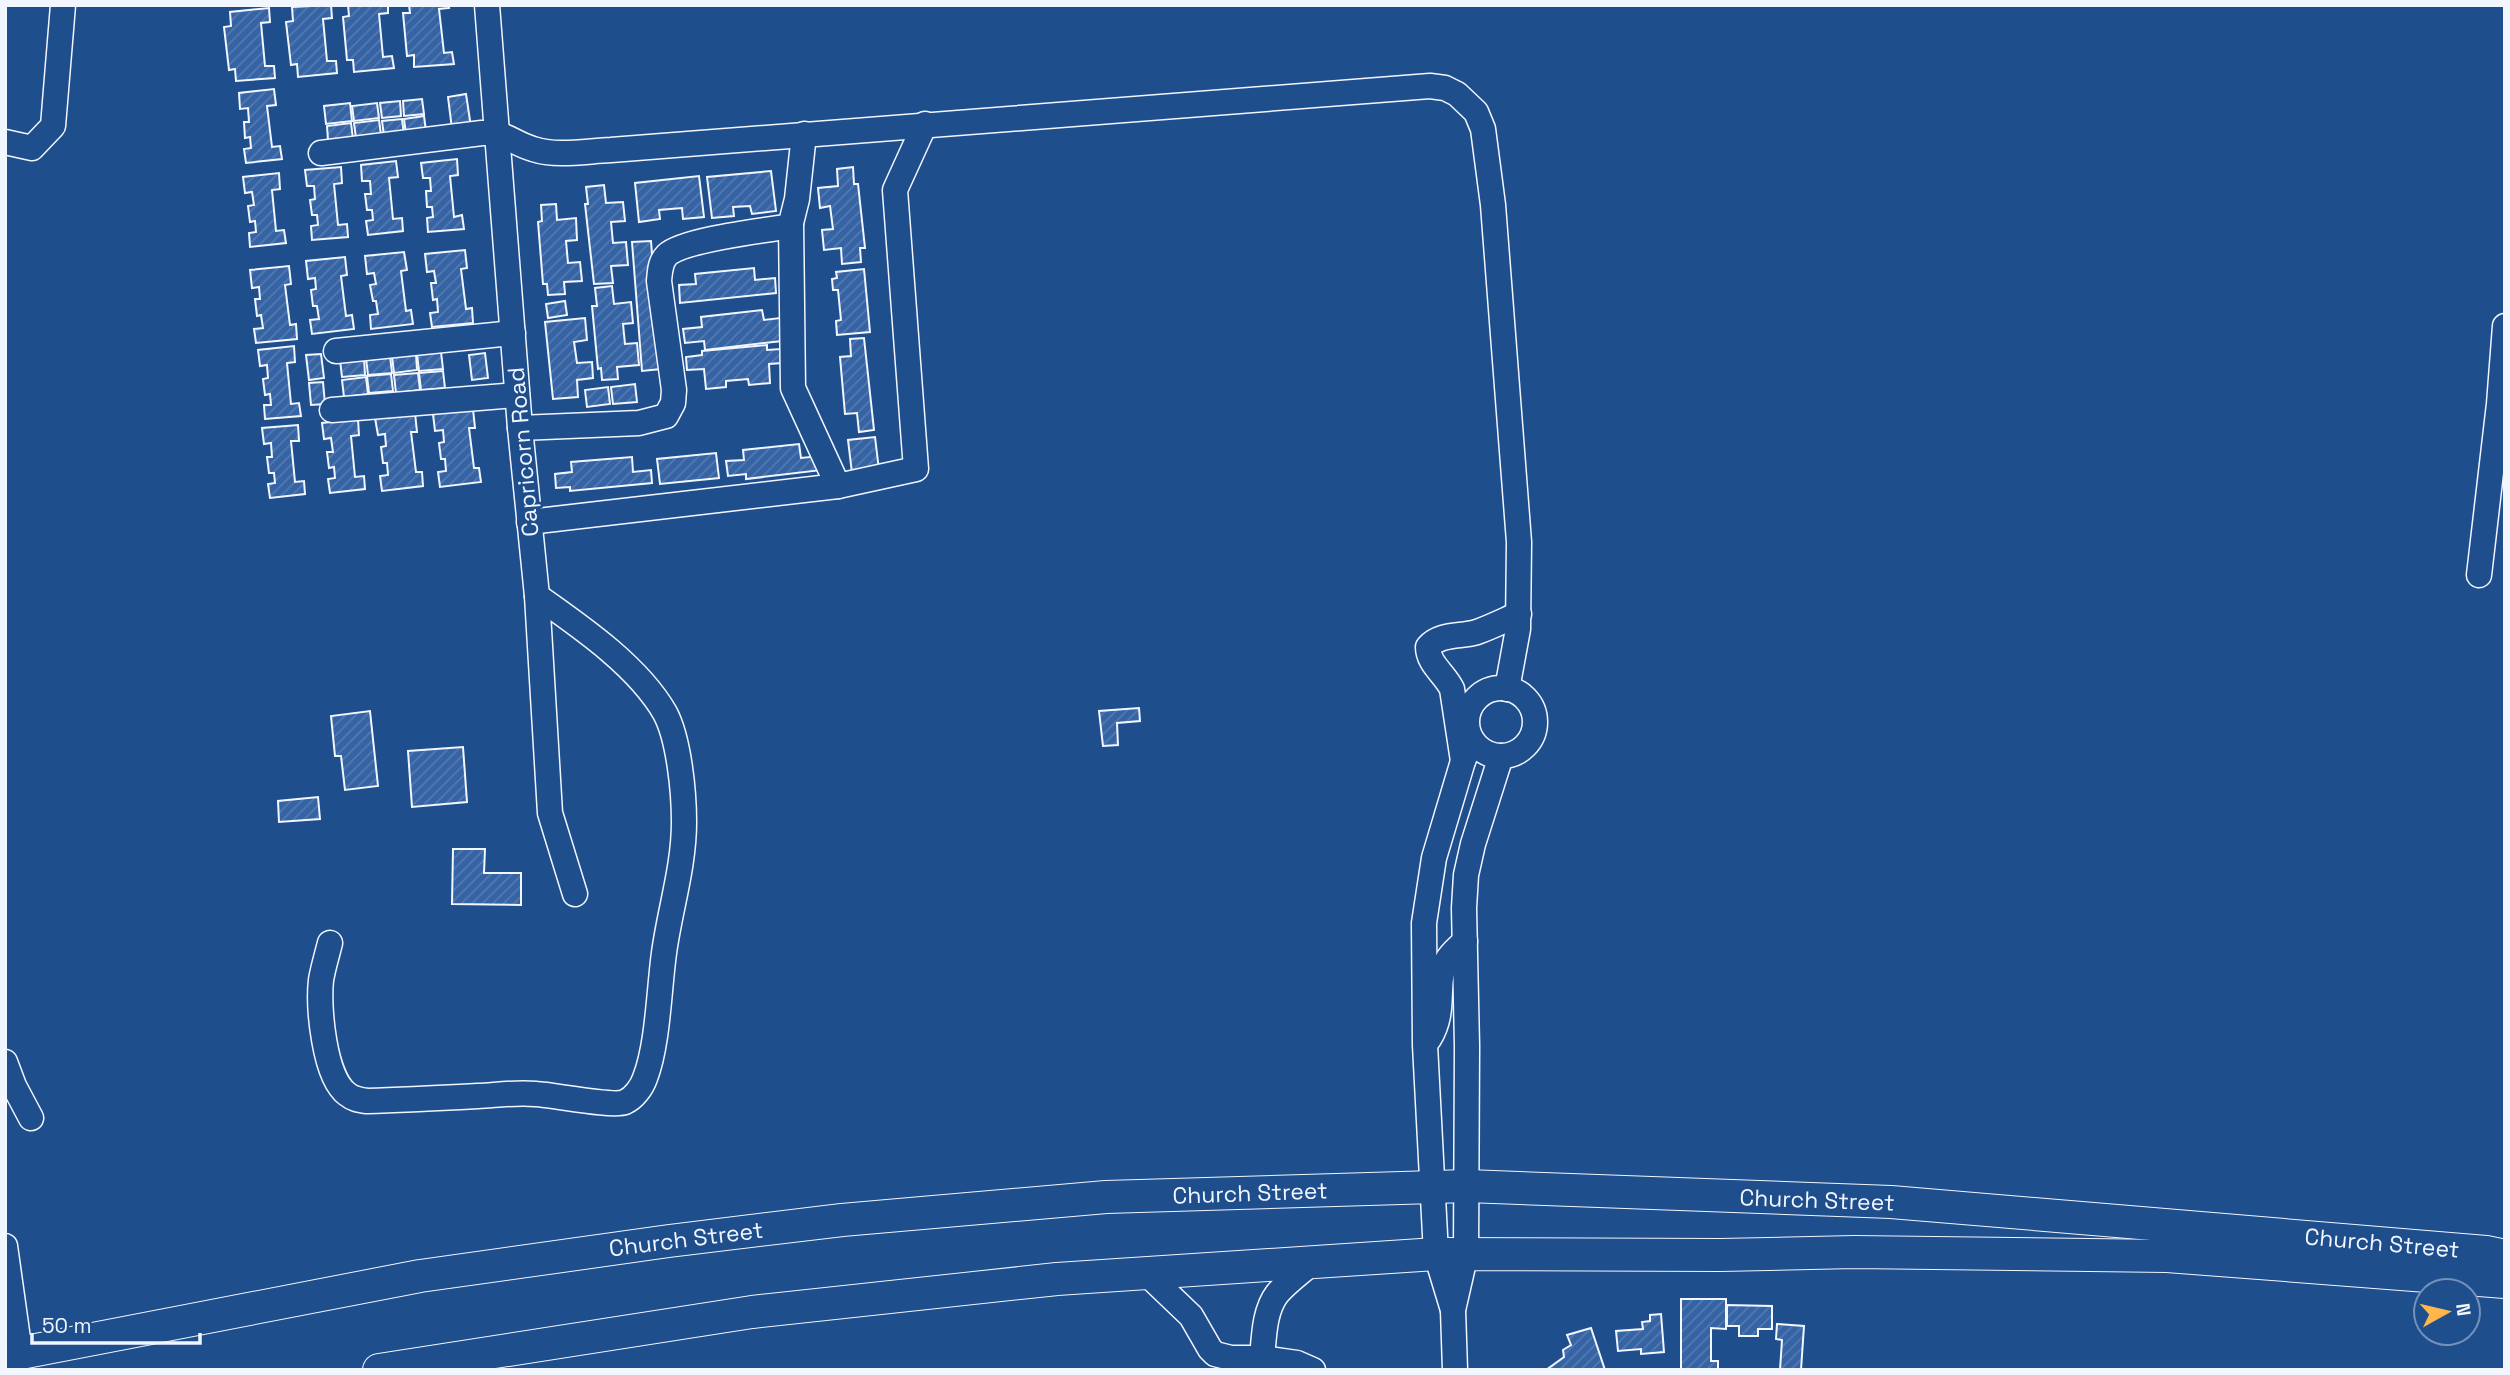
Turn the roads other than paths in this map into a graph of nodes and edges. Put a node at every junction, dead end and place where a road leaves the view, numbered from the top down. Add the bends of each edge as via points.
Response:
1 (62, 5) edge
2 (487, 5) edge
3 (925, 124) junction
4 (498, 132) junction
5 (804, 134) junction
6 (5, 142) edge
7 (321, 153) dead end
8 (791, 223) junction
9 (2505, 326) edge
10 (513, 333) junction
11 (336, 351) dead end
12 (517, 396) junction
13 (332, 410) dead end
14 (520, 428) junction
15 (838, 486) junction
16 (529, 522) junction
17 (2479, 575) dead end
18 (537, 596) junction
19 (1519, 614) junction
20 (1507, 689) junction
21 (1467, 751) junction
22 (1501, 756) junction
23 (575, 894) dead end
24 (1465, 941) junction
25 (330, 943) dead end
26 (1425, 1045) junction
27 (5, 1062) edge
28 (31, 1118) dead end
29 (1468, 1186) junction
30 (1433, 1188) junction
31 (5, 1246) edge
32 (1451, 1254) junction
33 (2505, 1256) edge
34 (1310, 1264) junction
35 (1144, 1272) junction
36 (2505, 1282) edge
37 (13, 1355) edge
38 (1262, 1358) junction
39 (379, 1370) edge
40 (1313, 1370) edge
41 (1455, 1370) edge

1 - 6 street via 53,125 32,148
2 - 4 street, Capricorn Road
3 - 5 street
3 - 15 street via 895,190 916,468
3 - 19 street via 1430,86 1445,88 1467,102 1483,129 1493,205 1519,542
4 - 5 street via 533,149 563,153
4 - 7 street
4 - 10 street, Capricorn Road
5 - 8 street
8 - 14 street via 683,246 666,256 659,281 674,390 666,416 639,423
8 - 15 street via 793,388
9 - 17 street
10 - 11 street
10 - 12 street, Capricorn Road
12 - 13 street
12 - 14 street, Capricorn Road
14 - 16 street, Capricorn Road
15 - 16 street
16 - 18 street, Capricorn Road
18 - 23 street, Capricorn Road via 550,813
18 - 25 street via 597,641 650,692 666,715 678,757 684,823 681,865 650,1057 637,1093 624,1102 605,1104 531,1093 356,1099 345,1093 334,1077 326,1048 321,981
19 - 20 street
19 - 21 street via 1475,632 1441,638 1429,647 1430,660 1452,689
20 - 21 street via 1486,693 1471,708
20 - 22 street via 1526,700 1535,720 1530,742 1512,755
21 - 22 street via 1480,749
21 - 26 street via 1427,892
22 - 24 street via 1466,875
24 - 26 street via 1446,961 1441,1011
24 - 29 street
26 - 30 street
27 - 28 street
29 - 30 main road, Church Street
29 - 32 street
29 - 33 main road, Church Street via 1891,1202
30 - 32 street
30 - 37 main road, Church Street via 1106,1197 842,1220 420,1276
31 - 37 street
32 - 34 main road, Church Street
32 - 36 main road, Church Street via 2167,1256
32 - 41 street
34 - 35 main road, Church Street
34 - 38 street via 1271,1305
35 - 38 street via 1191,1316 1215,1354
35 - 39 main road, Church Street via 752,1312
38 - 40 street

